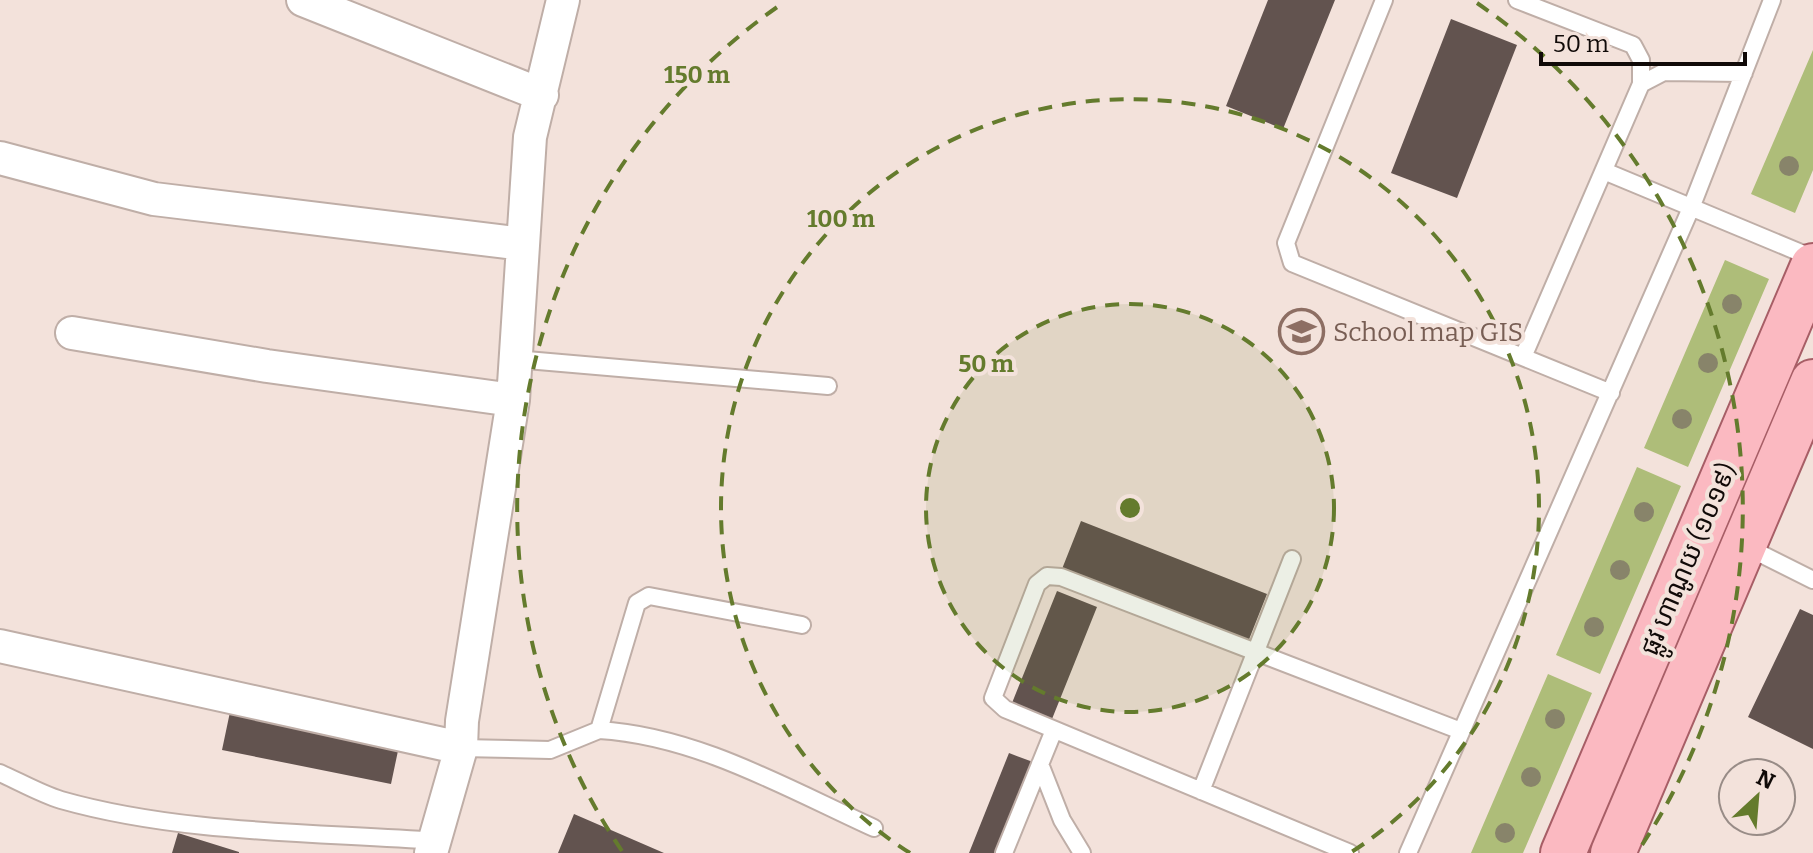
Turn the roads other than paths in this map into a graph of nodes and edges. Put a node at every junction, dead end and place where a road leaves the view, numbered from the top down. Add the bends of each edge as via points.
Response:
1 (303, 0) edge
2 (563, 0) edge
3 (1384, 0) edge
4 (1517, 0) edge
5 (1772, 0) edge
6 (1744, 73) junction
7 (1641, 84) junction
8 (542, 95) junction
9 (0, 158) edge
10 (1604, 171) junction
11 (1691, 208) junction
12 (523, 244) junction
13 (1813, 258) edge
14 (1813, 266) edge
15 (72, 333) dead end
16 (1523, 357) junction
17 (515, 359) junction
18 (1813, 382) edge
19 (828, 386) dead end
20 (1611, 393) junction
21 (513, 400) junction
22 (1743, 545) junction
23 (1292, 559) dead end
24 (1813, 580) edge
25 (802, 625) dead end
26 (0, 646) edge
27 (1254, 653) junction
28 (599, 730) junction
29 (1054, 730) junction
30 (1461, 731) junction
31 (461, 748) junction
32 (1040, 764) junction
33 (0, 773) edge
34 (1201, 791) junction
35 (874, 828) dead end
36 (434, 847) edge
37 (1004, 853) edge
38 (1082, 853) edge
39 (1350, 853) edge
40 (1408, 853) edge
41 (1563, 853) edge
42 (1613, 853) edge

1 - 8 street
2 - 8 street
3 - 16 lane via 1286,243 1287,254 1292,263
4 - 7 lane via 1633,45 1641,60
5 - 6 lane
6 - 7 lane via 1664,72
6 - 11 lane
7 - 10 lane
8 - 12 street via 530,137
9 - 12 street via 154,199
10 - 11 lane
10 - 16 lane
11 - 13 lane
11 - 20 lane
12 - 17 street
14 - 41 main road, ផ្លូវ ហាណូយ (១០១៩)
15 - 21 street
16 - 20 lane
17 - 19 lane
17 - 21 street
18 - 22 main road, ផ្លូវ ហាណូយ (១០១៩) via 1796,438
20 - 30 lane
21 - 31 street
22 - 24 lane
22 - 42 main road, ផ្លូវ ហាណូយ (១០១៩)
23 - 27 lane
25 - 28 lane via 649,596 637,603
26 - 31 street
27 - 29 lane via 1047,576 1037,584 993,698 1005,709
27 - 30 lane
27 - 34 lane
28 - 31 lane via 550,750
28 - 35 lane via 640,732 689,746
29 - 32 lane
29 - 34 lane
30 - 40 lane
31 - 36 street
32 - 37 lane
32 - 38 lane via 1062,820
33 - 36 lane via 59,799 126,814
34 - 39 lane

